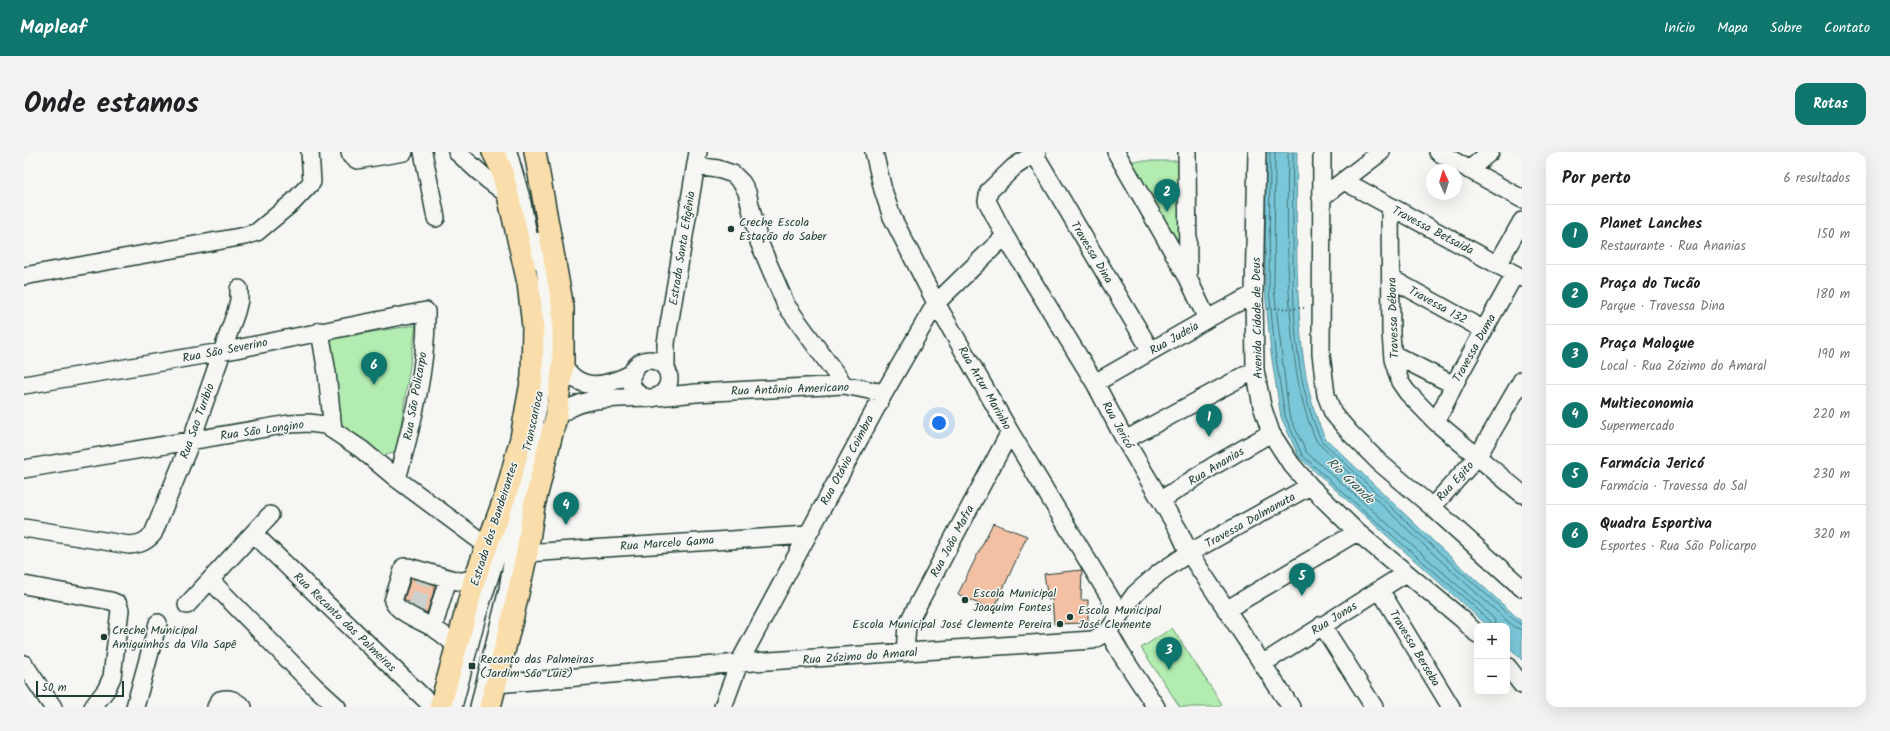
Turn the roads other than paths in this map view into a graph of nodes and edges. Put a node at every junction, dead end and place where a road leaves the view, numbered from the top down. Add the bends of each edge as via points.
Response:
1 (310, 152) edge
2 (350, 152) edge
3 (404, 152) edge
4 (423, 152) edge
5 (457, 152) edge
6 (493, 152) edge
7 (508, 152) edge
8 (518, 152) edge
9 (535, 152) edge
10 (874, 152) edge
11 (1035, 152) edge
12 (1116, 152) edge
13 (1187, 152) edge
14 (1257, 152) edge
15 (1322, 152) edge
16 (1381, 152) edge
17 (1438, 152) edge
18 (1490, 152) edge
19 (697, 159) edge
20 (1469, 170) junction
21 (1344, 181) junction
22 (508, 194) junction
23 (1321, 198) junction
24 (1522, 199) edge
25 (1390, 207) junction
26 (436, 218) dead end
27 (1522, 221) edge
28 (1005, 236) junction
29 (1497, 265) junction
30 (24, 276) edge
31 (1519, 276) edge
32 (1188, 278) junction
33 (1392, 279) junction
34 (239, 289) dead end
35 (1254, 294) junction
36 (936, 303) junction
37 (426, 311) joint
38 (1207, 319) junction
39 (1484, 330) junction
40 (320, 331) junction
41 (666, 343) junction
42 (1151, 351) junction
43 (221, 352) junction
44 (1393, 354) junction
45 (646, 361) junction
46 (563, 364) junction
47 (1255, 370) junction
48 (633, 373) junction
49 (667, 374) junction
50 (1522, 380) edge
51 (1095, 383) junction
52 (24, 385) edge
53 (844, 385) junction
54 (1454, 385) junction
55 (696, 393) junction
56 (884, 393) junction
57 (651, 397) junction
58 (556, 417) junction
59 (1436, 422) junction
60 (333, 430) junction
61 (1010, 432) junction
62 (1271, 433) junction
63 (1125, 440) junction
64 (191, 441) junction
65 (1478, 456) junction
66 (24, 469) edge
67 (397, 480) junction
68 (1310, 486) junction
69 (1522, 494) edge
70 (1161, 500) junction
71 (1432, 507) junction
72 (270, 515) dead end
73 (24, 528) edge
74 (1357, 532) junction
75 (254, 534) junction
76 (807, 535) junction
77 (486, 545) junction
78 (527, 552) junction
79 (1189, 553) junction
80 (1406, 573) junction
81 (475, 578) junction
82 (448, 579) junction
83 (210, 580) junction
84 (24, 585) edge
85 (1522, 588) edge
86 (1380, 590) junction
87 (187, 605) dead end
88 (1226, 610) junction
89 (1120, 614) junction
90 (158, 623) dead end
91 (1322, 625) junction
92 (433, 628) junction
93 (1108, 631) junction
94 (1474, 631) edge
95 (457, 647) junction
96 (905, 653) junction
97 (739, 663) junction
98 (24, 664) edge
99 (1262, 664) junction
100 (1510, 670) edge
101 (496, 684) junction
102 (1522, 685) edge
103 (53, 707) edge
104 (94, 707) edge
105 (135, 707) edge
106 (216, 707) edge
107 (243, 707) edge
108 (337, 707) edge
109 (439, 707) edge
110 (453, 707) edge
111 (479, 707) edge
112 (490, 707) edge
113 (723, 707) edge
114 (1156, 707) edge
115 (1291, 707) edge
116 (1374, 707) edge
117 (1451, 707) edge

1 - 30 street via 312,182 293,202 257,232
2 - 3 street via 357,160
4 - 26 street
5 - 22 street
6 - 22 main road, Estrada dos Bandeirantes via 501,168
7 - 110 street, Transcarioca via 521,198 538,285 542,379 518,489 478,616
8 - 111 street, Transcarioca via 533,206 542,253 550,318 550,377 543,428 519,517 508,589
9 - 46 main road via 562,308
10 - 36 street, Rua Artur Marinho via 892,217
11 - 28 street, Rua Jericó via 1014,167 989,191 987,201
11 - 42 street, Travessa Dina
12 - 32 street
13 - 32 street
14 - 35 street, Avenida Cidade de Deus
15 - 23 street
16 - 21 street
17 - 20 street
18 - 20 street
19 - 41 street, Estrada Santa Efigênia
19 - 53 street via 732,174 742,183 747,192 759,242 786,305
20 - 24 street
21 - 23 street
21 - 25 street, Travessa Betsaida
22 - 77 main road, Estrada dos Bandeirantes via 528,282 533,326 532,377 521,438 506,494
23 - 71 street via 1320,346 1326,396 1333,413 1350,433 1379,462
25 - 29 street, Travessa Betsaida
25 - 33 street, Travessa Débora
27 - 29 street
28 - 36 street, Rua Otávio Coimbra
28 - 51 street, Rua Jericó
29 - 31 street, Travessa Betsaida
31 - 39 street, Travessa Duma
32 - 38 street
33 - 39 street, Travessa 132
33 - 44 street, Travessa Débora
34 - 43 street, Rua Sao Turibio via 236,312
35 - 38 street, Rua Judeia
35 - 47 street, Avenida Cidade de Deus
36 - 56 street, Rua Otávio Coimbra
36 - 61 street, Rua Artur Marinho
37 - 40 street, Rua São Severino
37 - 67 street, Rua São Policarpo via 423,362 410,435
38 - 42 street, Rua Judeia
39 - 54 street, Travessa Duma
40 - 43 street, Rua São Severino
40 - 60 street
41 - 45 street
41 - 49 street, Estrada Santa Efigênia
42 - 51 street, Rua Judeia
43 - 52 street, Rua São Severino
43 - 64 street, Rua Sao Turibio
44 - 54 street
44 - 59 street, Travessa Débora via 1400,382
45 - 48 street
45 - 49 street via 657,362
46 - 48 street via 573,378 596,385 615,382
46 - 58 main road
47 - 62 street, Avenida Cidade de Deus via 1262,406
47 - 63 street
48 - 57 street via 632,385 635,390
49 - 55 street, Rua Antônio Americano
49 - 57 street via 666,390
50 - 65 street, Rua Egito
51 - 63 street, Rua Jericó
53 - 55 street, Rua Antônio Americano
53 - 56 street, Rua Antônio Americano
54 - 59 street, Travessa Duma
55 - 57 street, Rua Antônio Americano
56 - 76 street, Rua Otávio Coimbra
57 - 58 street, Rua Antônio Americano via 595,399 575,405
58 - 78 main road via 534,506
59 - 65 street, Travessa Débora
60 - 64 street, Rua São Longino via 325,425 289,424
60 - 67 street, Rua São Longino
61 - 89 street, Rua Artur Marinho
61 - 96 street, Rua João Mafra via 908,625
62 - 68 street, Avenida Cidade de Deus via 1291,464
62 - 70 street, Rua Ananias
63 - 70 street, Rua Jericó
64 - 66 street, Rua São Longino
64 - 73 street, Rua Sao Turibio via 153,534 144,542 129,545
65 - 69 street, Travessa Débora
65 - 71 street, Rua Egito
67 - 77 street, Rua São Longino
68 - 74 street, Avenida Cidade de Deus
68 - 79 street, Travessa Dalmanuta
70 - 79 street, Rua Jericó
71 - 85 street
72 - 75 street
74 - 80 street, Avenida Cidade de Deus
74 - 88 street
75 - 83 street
75 - 109 street, Rua Recanto das Palmeiras via 428,702
76 - 78 street, Rua Marcelo Gama
76 - 97 street, Rua Otávio Coimbra
77 - 81 main road, Estrada dos Bandeirantes
78 - 101 main road
79 - 88 street, Rua Jericó
79 - 89 street, Rua Zózimo do Amaral via 1145,584
80 - 86 street, Rua Jonas
80 - 94 street, Avenida Cidade de Deus
81 - 82 street via 464,582
81 - 95 main road, Estrada dos Bandeirantes
82 - 92 street
82 - 92 street via 426,576 404,567 393,601 396,607 415,614
83 - 87 street
83 - 108 street
84 - 104 street via 111,601 119,606 112,677
86 - 91 street, Rua Jonas
86 - 117 street, Travessa Berseba
88 - 99 street, Rua Jericó
89 - 93 street, Rua Zózimo do Amaral
90 - 105 street
91 - 99 street, Rua Jonas
91 - 116 street
92 - 95 street
93 - 96 street, Rua Zózimo do Amaral via 1085,642
93 - 114 street
95 - 109 main road, Estrada dos Bandeirantes
96 - 97 street, Rua Zózimo do Amaral
97 - 101 street, Rua Zózimo do Amaral
97 - 113 street, Rua Otávio Coimbra
98 - 103 street
99 - 115 street, Rua Jericó
100 - 102 street
101 - 112 main road
106 - 107 street via 220,700 226,698

